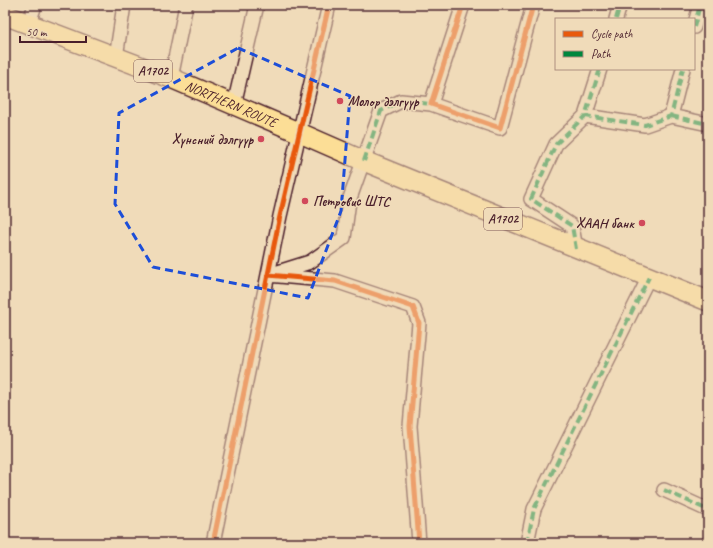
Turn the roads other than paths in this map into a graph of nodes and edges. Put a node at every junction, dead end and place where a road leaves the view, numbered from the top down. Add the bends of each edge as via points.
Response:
1 (35, 5) edge
2 (124, 5) edge
3 (186, 5) edge
4 (257, 5) edge
5 (329, 5) edge
6 (463, 5) edge
7 (534, 5) edge
8 (620, 5) edge
9 (700, 5) edge
10 (5, 15) edge
11 (616, 18) edge
12 (29, 23) junction
13 (695, 23) edge
14 (116, 57) junction
15 (600, 70) edge
16 (683, 70) edge
17 (171, 78) junction
18 (431, 104) junction
19 (234, 105) junction
20 (584, 116) junction
21 (671, 116) junction
22 (708, 124) edge
23 (300, 133) junction
24 (364, 161) junction
25 (576, 249) junction
26 (268, 275) junction
27 (649, 277) junction
28 (708, 302) edge
29 (664, 490) dead end
30 (708, 510) edge
31 (214, 543) edge
32 (419, 543) edge
33 (527, 543) edge

1 - 12 street
2 - 14 street
3 - 17 street
4 - 19 street
5 - 23 street
6 - 18 street
7 - 18 street via 500,128
8 - 11 street
9 - 13 street
10 - 12 highway, NORTHERN ROUTE / A1702
12 - 14 highway, NORTHERN ROUTE / A1702
14 - 17 highway, NORTHERN ROUTE / A1702
15 - 20 street
16 - 21 street
17 - 19 highway, NORTHERN ROUTE / A1702
18 - 24 street via 401,101 381,110
19 - 23 highway, NORTHERN ROUTE / A1702
20 - 21 street via 645,125
20 - 25 street via 556,144 532,199 572,226
21 - 22 street
23 - 24 highway, A1702
23 - 26 street
24 - 25 highway, A1702
24 - 26 street via 348,200 344,238 310,262
25 - 27 highway, A1702
26 - 31 street
26 - 32 street via 335,281 414,307 419,323 410,426
27 - 28 highway, A1702
27 - 33 street via 534,509
29 - 30 street

